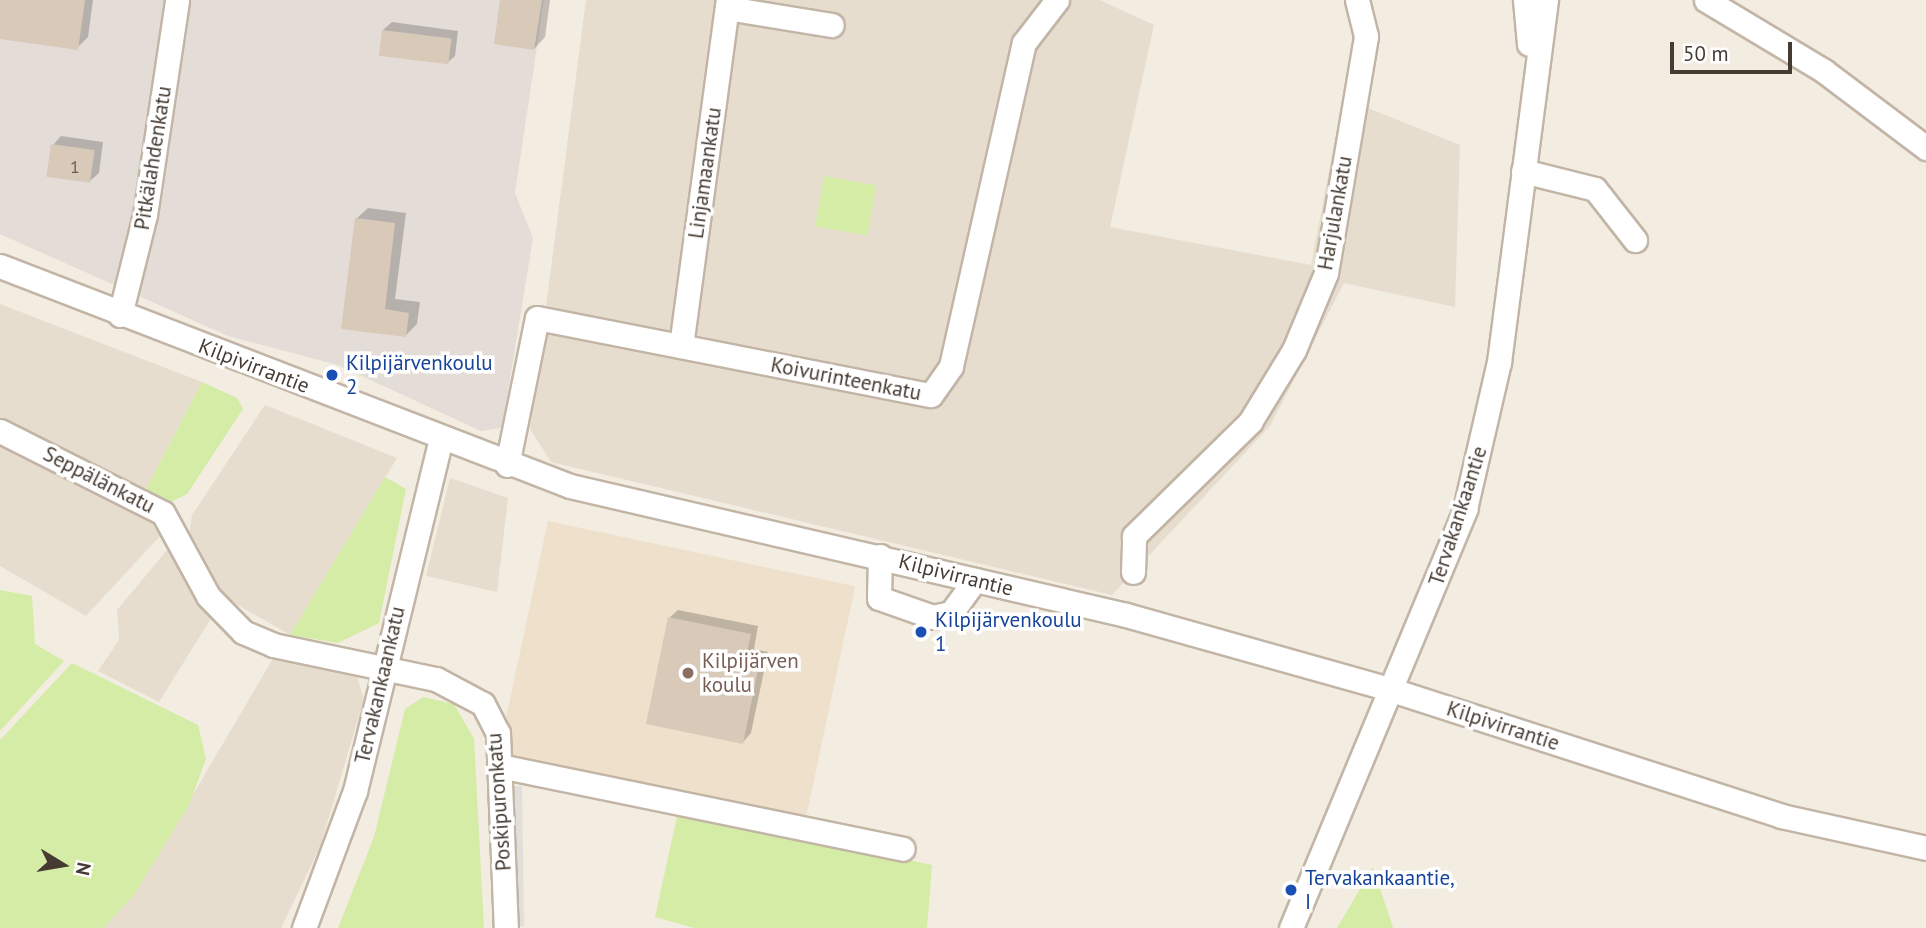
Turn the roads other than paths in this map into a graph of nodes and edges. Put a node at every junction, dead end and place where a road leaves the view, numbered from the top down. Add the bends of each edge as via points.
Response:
1 (177, 0) edge
2 (1057, 0) edge
3 (1357, 0) edge
4 (1525, 0) edge
5 (1546, 0) edge
6 (1706, 0) edge
7 (727, 4) edge
8 (832, 25) dead end
9 (1532, 79) junction
10 (1926, 148) edge
11 (1523, 171) junction
12 (1635, 240) dead end
13 (0, 266) edge
14 (120, 314) junction
15 (681, 346) junction
16 (0, 430) edge
17 (441, 438) junction
18 (507, 465) junction
19 (880, 556) junction
20 (1133, 572) dead end
21 (975, 580) junction
22 (383, 667) junction
23 (1392, 690) junction
24 (500, 765) junction
25 (1926, 848) edge
26 (903, 849) dead end
27 (304, 928) edge
28 (506, 928) edge
29 (1291, 928) edge

1 - 14 street, Pitkälahdenkatu via 145,215
2 - 15 street, Koivurinteenkatu via 1024,43 943,385 916,397
3 - 20 street, Harjulankatu via 1366,36 1326,273 1294,350 1250,422 1134,536
4 - 9 street, Tervakankaantie
5 - 9 street, Tervakankaantie
6 - 10 street via 1824,71
7 - 8 street
7 - 15 street, Linjamaankatu
9 - 11 street, Tervakankaantie
11 - 12 street via 1595,190
11 - 23 street, Tervakankaantie via 1482,444 1465,509
13 - 14 street, Kilpivirrantie
14 - 17 street, Kilpivirrantie
15 - 18 street, Koivurinteenkatu via 537,318
16 - 22 street, Seppälänkatu via 163,513 208,596 243,632 273,645
17 - 18 street, Kilpivirrantie
17 - 22 street, Tervakankaankatu
18 - 19 street, Kilpivirrantie via 639,507
19 - 21 street, Kilpivirrantie
19 - 21 street via 878,598 933,617 951,613
21 - 23 street, Kilpivirrantie
22 - 24 street, Poskipuronkatu via 456,687 483,704 498,733
22 - 27 street, Tervakankaankatu via 355,791
23 - 25 street, Kilpivirrantie via 1781,816
23 - 29 street, Tervakankaantie
24 - 26 street
24 - 28 street, Poskipuronkatu

